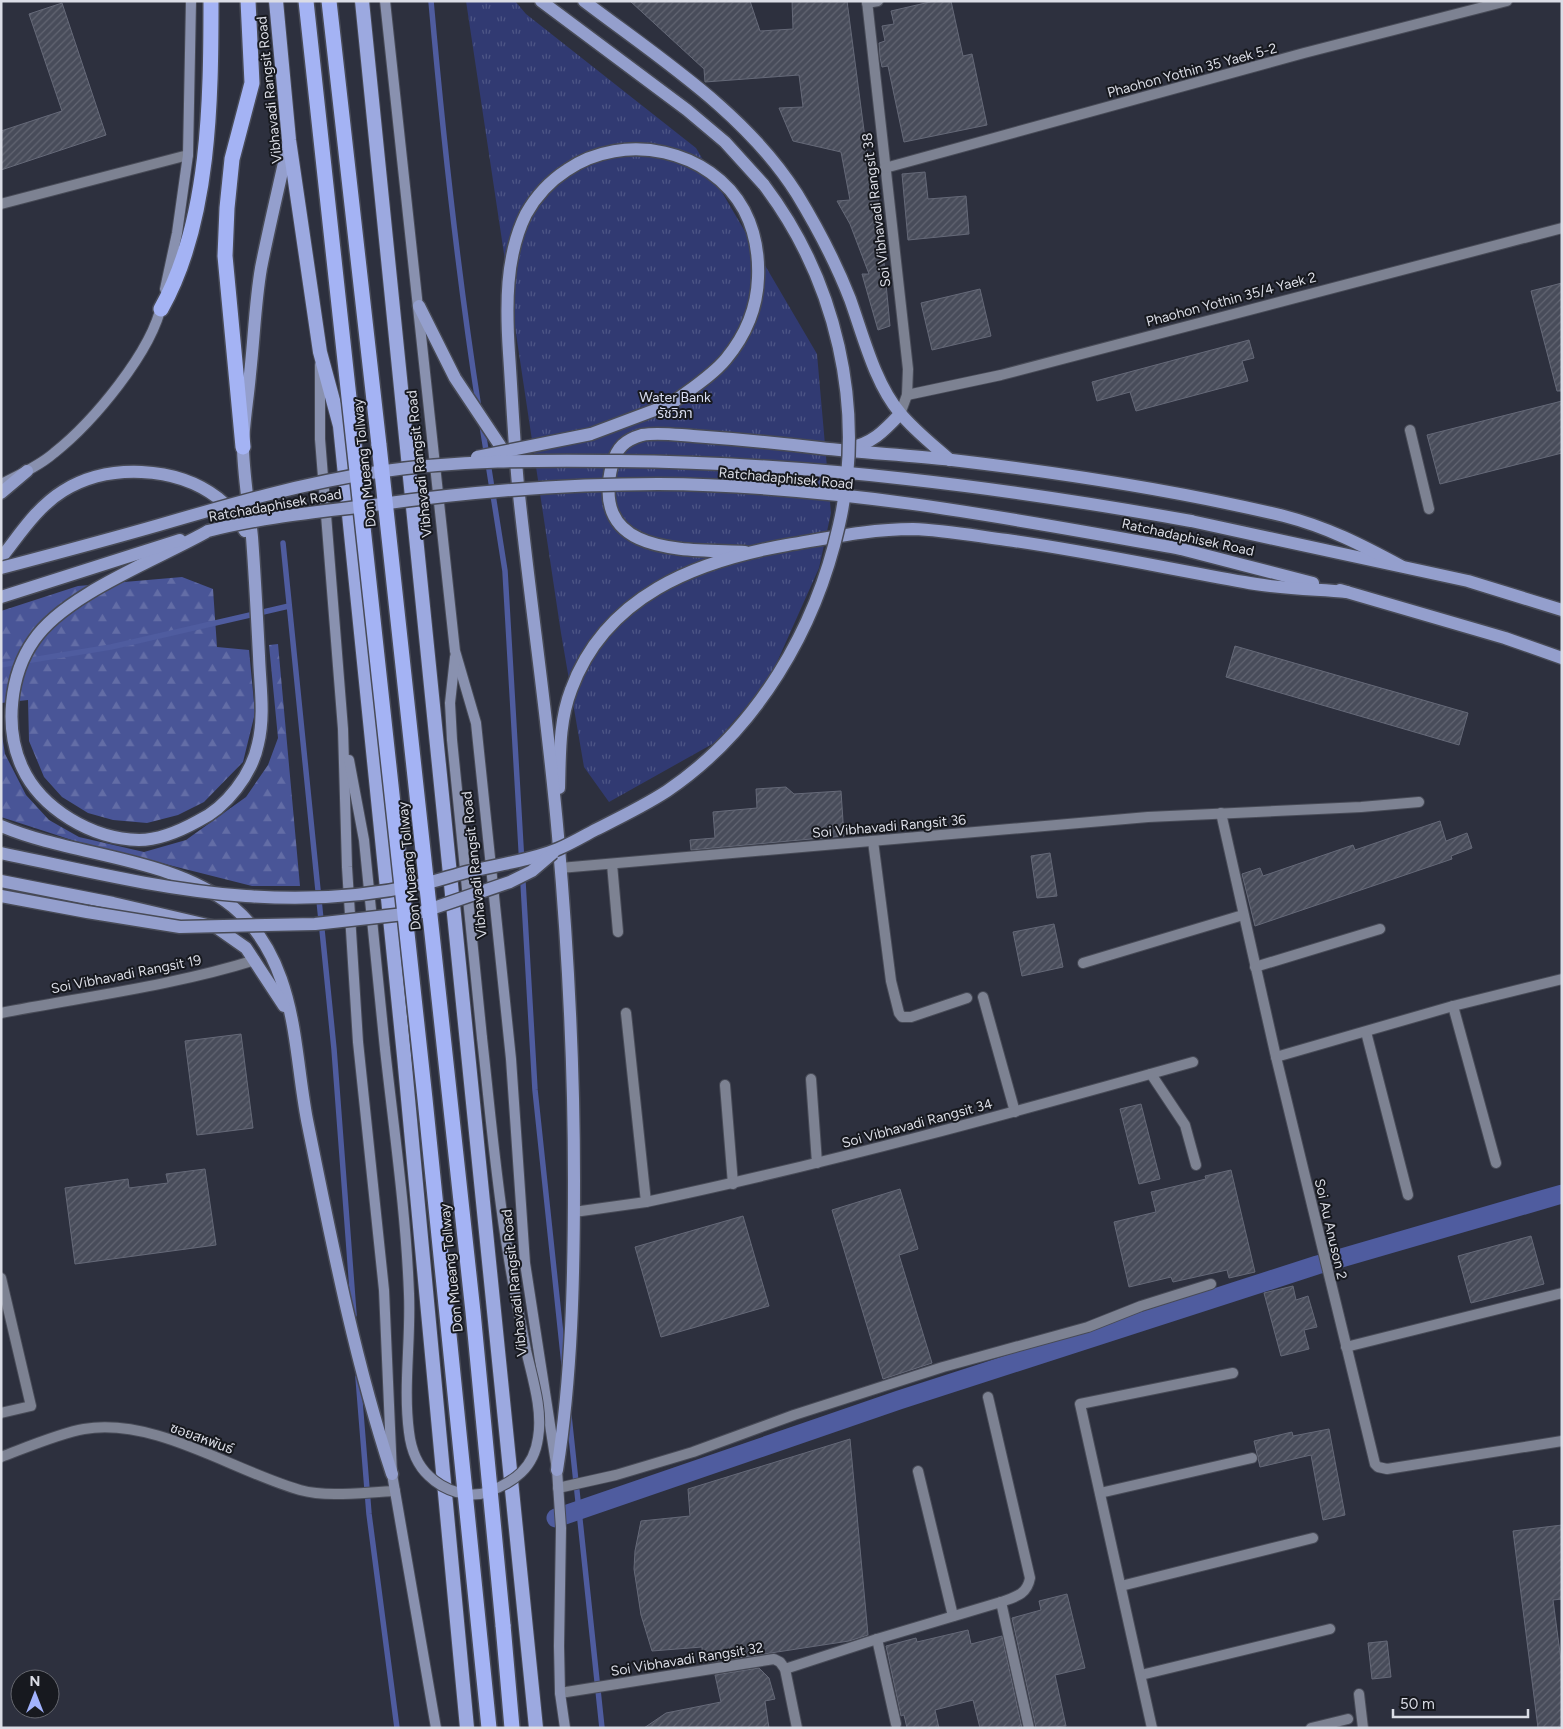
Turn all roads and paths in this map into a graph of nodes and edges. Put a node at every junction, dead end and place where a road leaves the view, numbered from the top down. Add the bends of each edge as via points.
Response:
1 (191, 1) edge
2 (211, 1) edge
3 (248, 1) edge
4 (276, 1) edge
5 (306, 1) edge
6 (329, 1) edge
7 (362, 1) edge
8 (385, 1) edge
9 (541, 1) edge
10 (584, 1) edge
11 (1507, 1) edge
12 (870, 2) edge
13 (289, 140) junction
14 (188, 155) junction
15 (884, 168) junction
16 (1, 204) edge
17 (1562, 228) edge
18 (419, 306) junction
19 (161, 309) junction
20 (320, 352) junction
21 (907, 396) junction
22 (900, 414) junction
23 (1410, 430) dead end
24 (243, 447) junction
25 (838, 450) junction
26 (950, 460) junction
27 (446, 463) junction
28 (27, 471) junction
29 (518, 482) junction
30 (1, 484) edge
31 (1, 493) edge
32 (1429, 508) dead end
33 (208, 531) junction
34 (252, 541) junction
35 (745, 552) junction
36 (1, 558) edge
37 (1401, 566) junction
38 (1, 568) edge
39 (1348, 592) junction
40 (1, 597) edge
41 (1562, 610) edge
42 (455, 650) junction
43 (1562, 658) edge
44 (343, 729) junction
45 (1419, 802) dead end
46 (1221, 813) junction
47 (1, 826) edge
48 (873, 841) junction
49 (558, 842) junction
50 (1, 853) edge
51 (612, 864) junction
52 (560, 868) junction
53 (1, 880) edge
54 (1, 896) edge
55 (1243, 916) junction
56 (1380, 930) dead end
57 (618, 932) dead end
58 (255, 960) junction
59 (1083, 963) dead end
60 (1255, 967) junction
61 (1562, 979) edge
62 (983, 997) dead end
63 (967, 998) dead end
64 (1453, 1006) junction
65 (1, 1012) edge
66 (626, 1013) dead end
67 (290, 1017) junction
68 (1366, 1032) junction
69 (1276, 1057) junction
70 (1193, 1062) dead end
71 (1151, 1074) junction
72 (811, 1079) dead end
73 (725, 1085) dead end
74 (1014, 1112) junction
75 (818, 1163) junction
76 (1496, 1163) dead end
77 (1196, 1165) dead end
78 (733, 1184) junction
79 (1408, 1195) dead end
80 (646, 1202) junction
81 (574, 1212) junction
82 (1, 1278) edge
83 (1211, 1284) dead end
84 (1562, 1292) edge
85 (1346, 1348) junction
86 (1233, 1373) dead end
87 (988, 1397) dead end
88 (1, 1413) edge
89 (1562, 1441) edge
90 (1, 1457) edge
91 (1252, 1458) dead end
92 (557, 1470) junction
93 (918, 1471) dead end
94 (392, 1474) junction
95 (558, 1488) junction
96 (395, 1491) junction
97 (1100, 1493) junction
98 (1313, 1538) dead end
99 (1121, 1586) junction
100 (1001, 1602) junction
101 (953, 1616) junction
102 (1330, 1628) dead end
103 (877, 1639) junction
104 (785, 1669) junction
105 (1140, 1675) junction
106 (560, 1693) junction
107 (1359, 1694) dead end
108 (1348, 1719) dead end
109 (896, 1724) dead end
110 (436, 1728) edge
111 (467, 1728) edge
112 (489, 1728) edge
113 (512, 1728) edge
114 (536, 1728) edge
115 (565, 1728) edge
116 (797, 1728) edge
117 (1029, 1728) edge
118 (1152, 1728) edge
119 (1310, 1728) edge
120 (1363, 1728) edge

1 - 14 main road
2 - 19 highway via 205,147 198,193 180,270
3 - 24 highway via 252,83 232,160 225,256
4 - 13 highway, Vibhavadi Rangsit Road
5 - 112 highway, Don Mueang Tollway, bridge via 425,1099
6 - 113 highway, Don Mueang Tollway, bridge via 473,1312
7 - 114 highway, Vibhavadi Rangsit Road
8 - 18 main road, Vibhavadi Rangsit Road
9 - 49 main road, bridge via 687,110 725,142 764,185 784,212 826,298 838,341 848,408 847,467 834,551 786,663 736,731 700,766 639,808
10 - 22 main road via 711,100 770,158 796,193 822,238 849,296 882,385
11 - 15 street, Phaohon Yothin 35 Yaek 5-2
12 - 15 street, Soi Vibhavadi Rangsit 38
13 - 20 highway, Vibhavadi Rangsit Road
13 - 24 main road via 261,270
14 - 16 street
14 - 19 main road via 177,234
15 - 21 street, Soi Vibhavadi Rangsit 38 via 908,369
17 - 21 street, Phaohon Yothin 35/4 Yaek 2 via 1001,375
18 - 29 main road via 455,378 511,463
18 - 42 main road, Vibhavadi Rangsit Road
19 - 28 main road via 141,354 106,399 73,437
20 - 44 main road, Vibhavadi Rangsit Road via 320,439
20 - 111 highway, Vibhavadi Rangsit Road via 340,426 404,1056
21 - 22 street, Soi Vibhavadi Rangsit 38
22 - 25 main road via 867,444
22 - 26 main road
23 - 32 street
24 - 34 main road
25 - 26 main road
25 - 35 main road via 646,434 624,442 616,450 610,474 610,502 616,518 627,532 664,548
26 - 37 main road via 1189,496 1286,517 1346,536
27 - 29 main road, bridge via 591,434 671,404 725,361 742,336 757,296 758,253 742,205 715,177 696,164 649,148 595,154 541,191 521,225 509,279 507,324
27 - 37 main road, Ratchadaphisek Road, bridge via 661,461 826,470 1047,496 1191,521
27 - 38 main road, Ratchadaphisek Road, bridge via 374,472 261,496
28 - 30 main road
28 - 31 main road
29 - 49 main road
33 - 34 main road via 73,603 47,624 20,663 12,705 13,732 21,766 34,787 83,828 141,840 162,836 203,819 248,772 261,730
33 - 39 main road, Ratchadaphisek Road, bridge via 298,514 449,494 658,484 824,494 992,516 1181,549
33 - 40 main road, Ratchadaphisek Road
34 - 36 main road via 233,513 219,499 199,487 153,473 129,472 104,475 63,491 44,505
35 - 39 main road via 837,535 914,529 1024,542 1248,583
35 - 49 main road via 684,573 644,595 597,640 570,691 560,736
37 - 41 main road, Ratchadaphisek Road via 1468,581
39 - 43 main road, Ratchadaphisek Road
42 - 44 main road, bridge via 450,703 452,740 482,1038 507,1251 533,1380 538,1437 524,1472 511,1482 484,1493 458,1493 437,1484 422,1469 409,1433 407,1251 364,840
42 - 92 main road, Vibhavadi Rangsit Road via 476,723 511,1059 525,1263
44 - 94 main road, Vibhavadi Rangsit Road via 347,867 358,1042 384,1290
45 - 46 street, Soi Vibhavadi Rangsit 36
46 - 48 street, Soi Vibhavadi Rangsit 36
46 - 55 street, Soi Au Anuson 2
47 - 67 main road via 195,883 231,905 270,950 282,981
48 - 51 street, Soi Vibhavadi Rangsit 36
48 - 63 street via 891,980 899,1013 902,1017 911,1017
49 - 50 main road, bridge via 522,861 416,886 291,898 156,886
49 - 52 main road
49 - 54 main road, bridge via 532,871 510,882 422,912 333,923 180,926
51 - 52 street, Soi Vibhavadi Rangsit 36
51 - 57 street
52 - 81 main road via 572,1036
53 - 58 main road via 216,927 246,948
55 - 59 street
55 - 60 street, Soi Au Anuson 2
56 - 60 street
58 - 65 street, Soi Vibhavadi Rangsit 19 via 143,986
58 - 67 main road
60 - 69 street, Soi Au Anuson 2
61 - 64 street
62 - 74 street
64 - 68 street
64 - 76 street
66 - 80 street
67 - 94 main road via 346,1313
68 - 69 street
68 - 79 street
69 - 85 street, Soi Au Anuson 2
70 - 71 street, Soi Vibhavadi Rangsit 34
71 - 74 street, Soi Vibhavadi Rangsit 34
71 - 77 street via 1185,1125
72 - 75 street
73 - 78 street
74 - 75 street, Soi Vibhavadi Rangsit 34
75 - 78 street, Soi Vibhavadi Rangsit 34
78 - 80 street, Soi Vibhavadi Rangsit 34
80 - 81 street, Soi Vibhavadi Rangsit 34
81 - 92 main road via 566,1398
82 - 88 street via 31,1406
83 - 95 street via 1088,1327 943,1367 841,1400 693,1452 616,1476
84 - 85 street
85 - 89 street, Soi Au Anuson 2 via 1373,1460 1378,1467 1387,1469
86 - 97 street via 1080,1404
87 - 100 street via 1030,1578 1024,1594
90 - 96 street, ซอยสหพันธ์ via 83,1429 129,1428 302,1490
91 - 97 street
92 - 95 main road, Vibhavadi Rangsit Road
93 - 101 street
94 - 96 main road, Vibhavadi Rangsit Road
95 - 106 main road, Vibhavadi Rangsit Road via 561,1528
96 - 110 main road, Vibhavadi Rangsit Road
97 - 99 street
98 - 99 street
99 - 105 street
100 - 101 street
100 - 117 street
101 - 103 street
102 - 105 street
103 - 104 street
103 - 109 street
104 - 106 street, Soi Vibhavadi Rangsit 32 via 780,1662 765,1660
104 - 116 street
105 - 118 street
106 - 115 main road, Vibhavadi Rangsit Road
107 - 120 street
108 - 119 street

